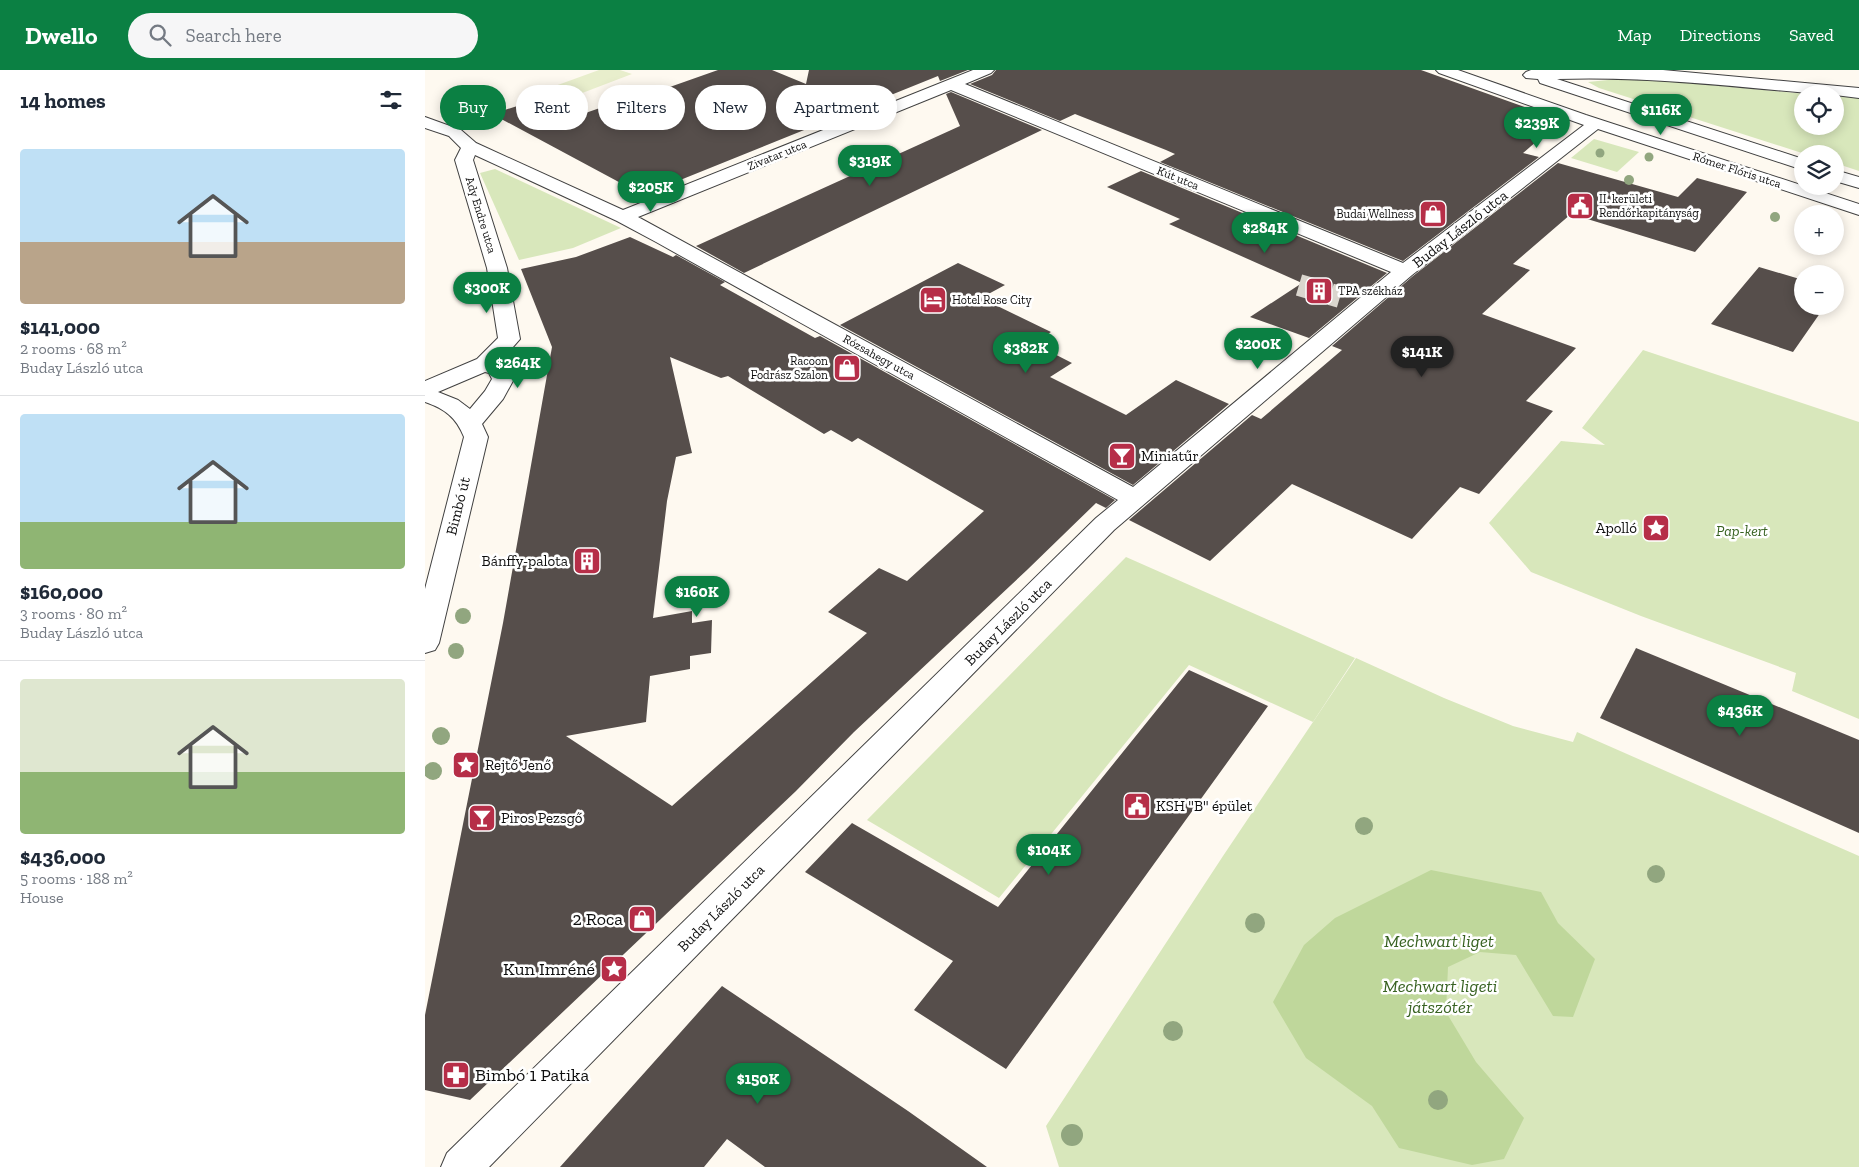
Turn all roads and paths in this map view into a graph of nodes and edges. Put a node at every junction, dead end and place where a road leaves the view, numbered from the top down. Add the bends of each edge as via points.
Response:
1 (986, 70) edge
2 (1445, 70) edge
3 (1523, 72) edge
4 (951, 84) junction
5 (1859, 93) edge
6 (425, 122) edge
7 (1596, 123) junction
8 (470, 147) junction
9 (1794, 162) edge
10 (1844, 178) edge
11 (1859, 183) edge
12 (1859, 210) edge
13 (623, 217) junction
14 (1405, 271) junction
15 (485, 364) junction
16 (425, 389) edge
17 (425, 395) edge
18 (471, 422) junction
19 (1134, 498) junction
20 (425, 643) edge
21 (461, 1167) edge

1 - 4 street, Zivatar utca
2 - 7 street, Rómer Flóris utca
3 - 5 street via 1663,75
3 - 9 street
4 - 13 street, Zivatar utca
4 - 14 street, Kút utca
6 - 8 street via 455,133
7 - 12 street, Rómer Flóris utca
7 - 14 street, Buday László utca
8 - 13 street
8 - 15 street, Ady Endre utca via 464,160 497,268 509,339
10 - 11 street
13 - 19 street, Rózsahegy utca
14 - 19 street, Buday László utca
15 - 16 street, Ady Endre utca
15 - 18 street via 497,370 503,379 495,394
17 - 18 street via 450,402
18 - 20 street, Bimbó út via 475,437
19 - 21 street, Buday László utca

